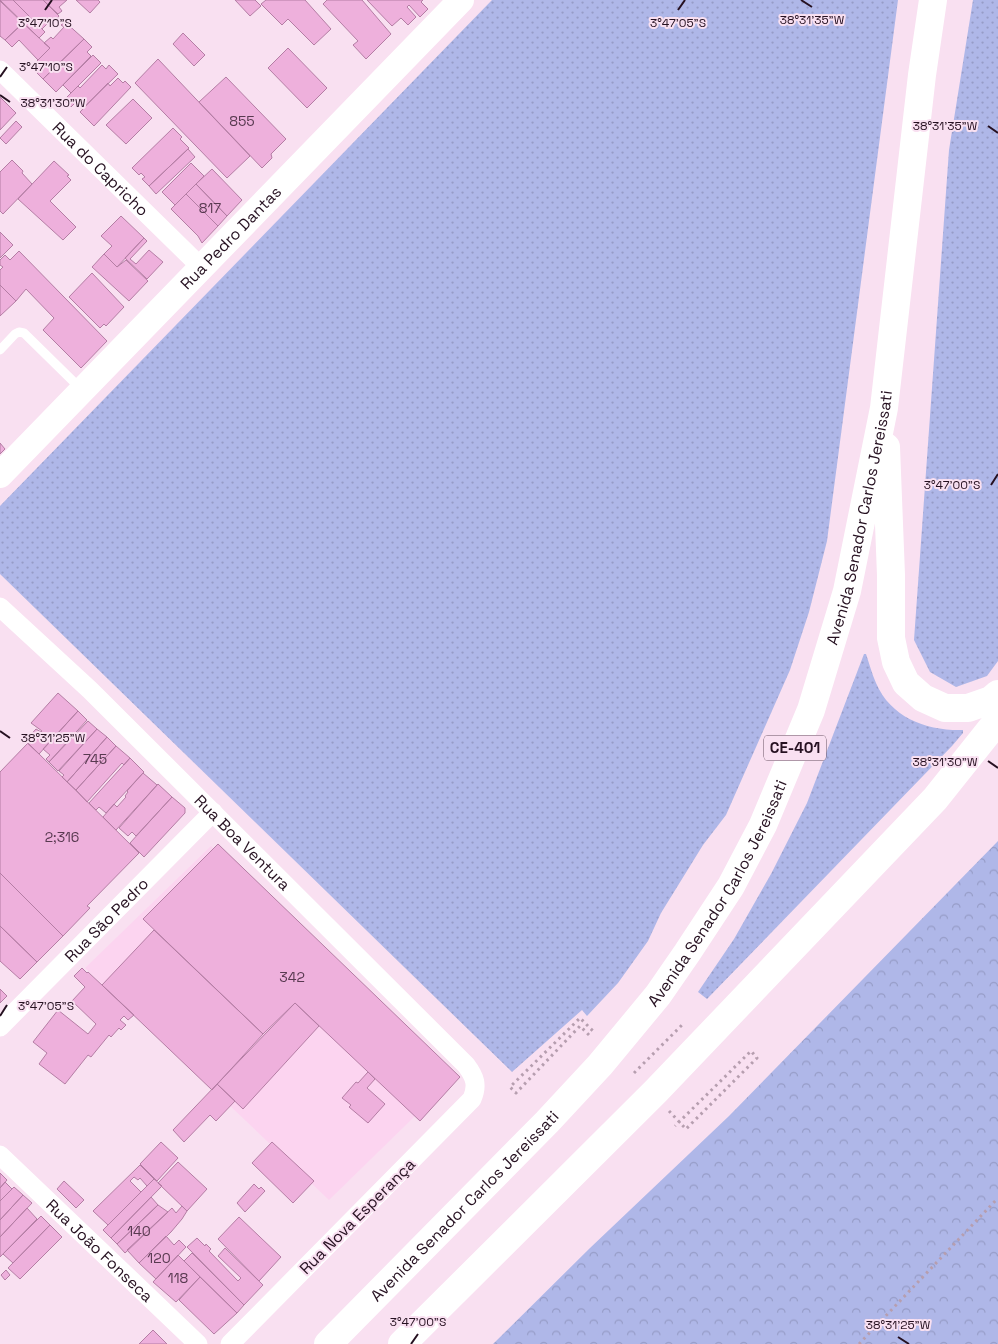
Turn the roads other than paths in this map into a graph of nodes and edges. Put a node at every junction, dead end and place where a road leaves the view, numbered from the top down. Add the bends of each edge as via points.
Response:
1 (461, 0) edge
2 (933, 0) edge
3 (0, 70) edge
4 (202, 268) junction
5 (0, 350) edge
6 (82, 390) junction
7 (884, 408) junction
8 (0, 475) edge
9 (0, 606) edge
10 (998, 694) edge
11 (998, 720) edge
12 (213, 812) junction
13 (0, 1027) edge
14 (476, 1083) joint
15 (0, 1156) edge
16 (198, 1344) edge
17 (230, 1344) edge
18 (328, 1344) edge
19 (402, 1344) edge

1 - 4 main road, Rua Pedro Dantas
2 - 7 main road, Avenida Senador Carlos Jereissati / CE-401
3 - 4 street, Rua do Capricho
4 - 6 main road, Rua Pedro Dantas
5 - 6 lane via 15,334 24,333
6 - 8 main road, Rua Pedro Dantas
7 - 10 main road via 891,638 896,662 906,683 923,698 945,708 968,708
7 - 18 main road, Avenida Senador Carlos Jereissati / CE-401 via 847,591 811,710 763,825 731,886 658,995 600,1065
9 - 12 street, Rua Boa Ventura
11 - 19 main road via 935,799 656,1091
12 - 13 street, Rua São Pedro
12 - 14 street, Rua Boa Ventura via 466,1065
14 - 17 street, Rua Nova Esperança via 472,1099
15 - 16 street, Rua João Fonseca

